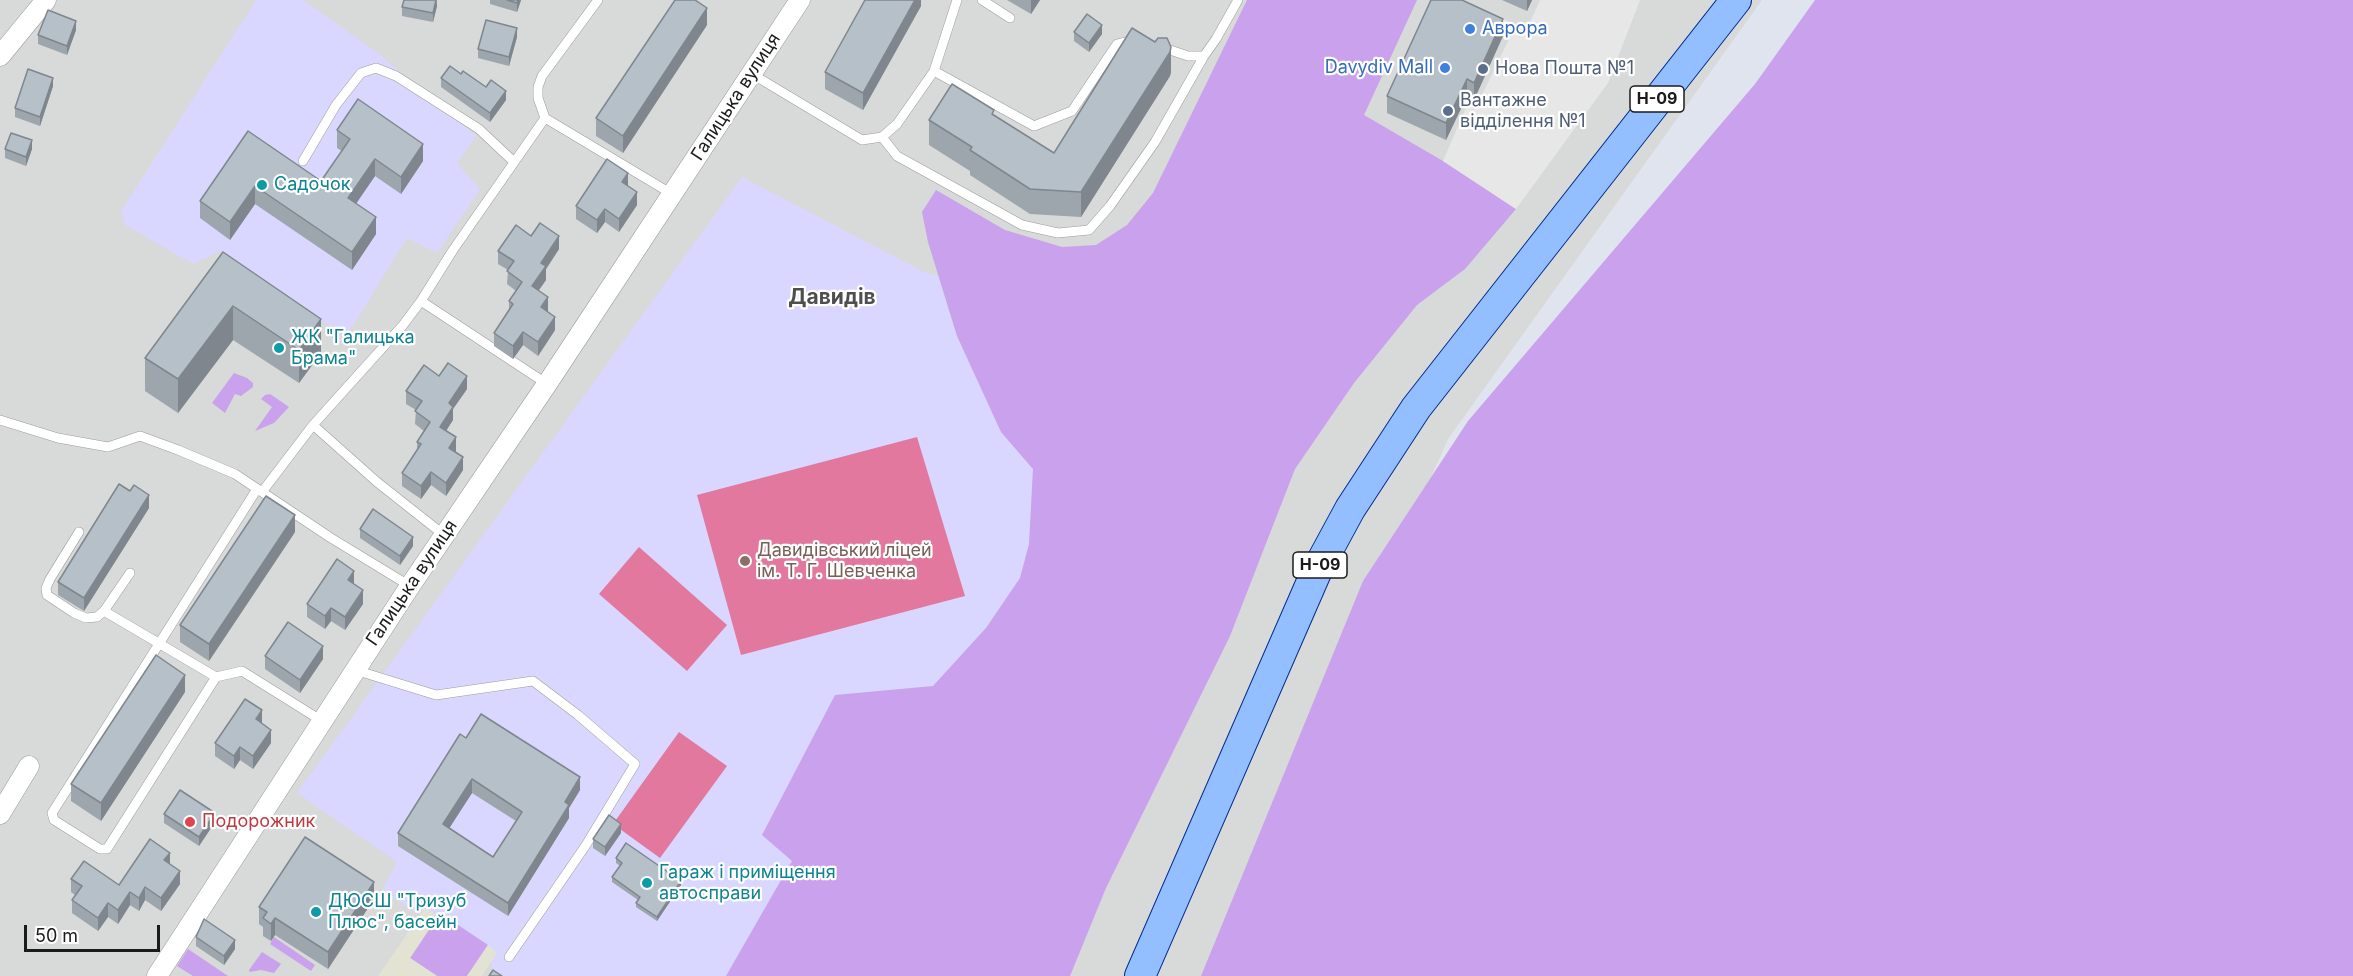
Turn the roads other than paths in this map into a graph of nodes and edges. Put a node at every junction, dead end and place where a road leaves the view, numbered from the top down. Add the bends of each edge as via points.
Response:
1 (46, 0) edge
2 (598, 0) edge
3 (800, 0) edge
4 (957, 0) edge
5 (982, 0) edge
6 (1238, 0) edge
7 (1736, 0) edge
8 (1010, 18) dead end
9 (1146, 43) edge
10 (1156, 46) edge
11 (0, 56) edge
12 (1204, 56) junction
13 (934, 71) junction
14 (752, 74) junction
15 (545, 118) junction
16 (882, 137) junction
17 (303, 161) dead end
18 (514, 162) junction
19 (672, 194) junction
20 (421, 301) junction
21 (547, 384) junction
22 (0, 420) edge
23 (314, 425) junction
24 (259, 490) junction
25 (79, 532) dead end
26 (444, 535) junction
27 (129, 573) dead end
28 (410, 586) junction
29 (104, 611) junction
30 (159, 644) junction
31 (355, 670) junction
32 (216, 677) junction
33 (322, 721) junction
34 (28, 766) dead end
35 (0, 814) edge
36 (509, 957) dead end
37 (158, 976) edge
38 (1140, 976) edge

1 - 11 street
2 - 15 lane via 542,76 538,98
3 - 14 street, Галицька вулиця
4 - 13 lane
5 - 8 lane
6 - 12 lane
7 - 38 main road, Н-09 via 1416,408 1350,509 1317,570
9 - 13 lane via 1135,39 1117,44 1072,111 1034,126
10 - 12 lane via 1188,56
12 - 16 lane via 1155,142 1089,230 1058,232 1022,225 897,156
13 - 16 lane via 897,124
14 - 16 lane via 862,140
14 - 19 street, Галицька вулиця
15 - 18 lane
15 - 19 lane
17 - 18 lane via 336,105 361,73 376,68 396,76 479,129
18 - 20 lane
19 - 21 street, Галицька вулиця
20 - 21 lane
20 - 23 lane
21 - 26 street, Галицька вулиця
22 - 24 lane via 58,438 108,447 140,436 235,474
23 - 24 lane
23 - 26 lane
24 - 28 lane
24 - 30 lane
25 - 29 lane via 50,579 47,596 86,618 97,617
26 - 28 street, Галицька вулиця
27 - 29 lane
28 - 31 street, Галицька вулиця
29 - 30 lane
30 - 32 lane
30 - 32 lane via 52,813 54,820 100,849 107,849
31 - 33 street, Галицька вулиця
31 - 36 lane via 436,694 533,681 635,764 586,845
32 - 33 lane via 242,671
33 - 37 street, Галицька вулиця
34 - 35 street

